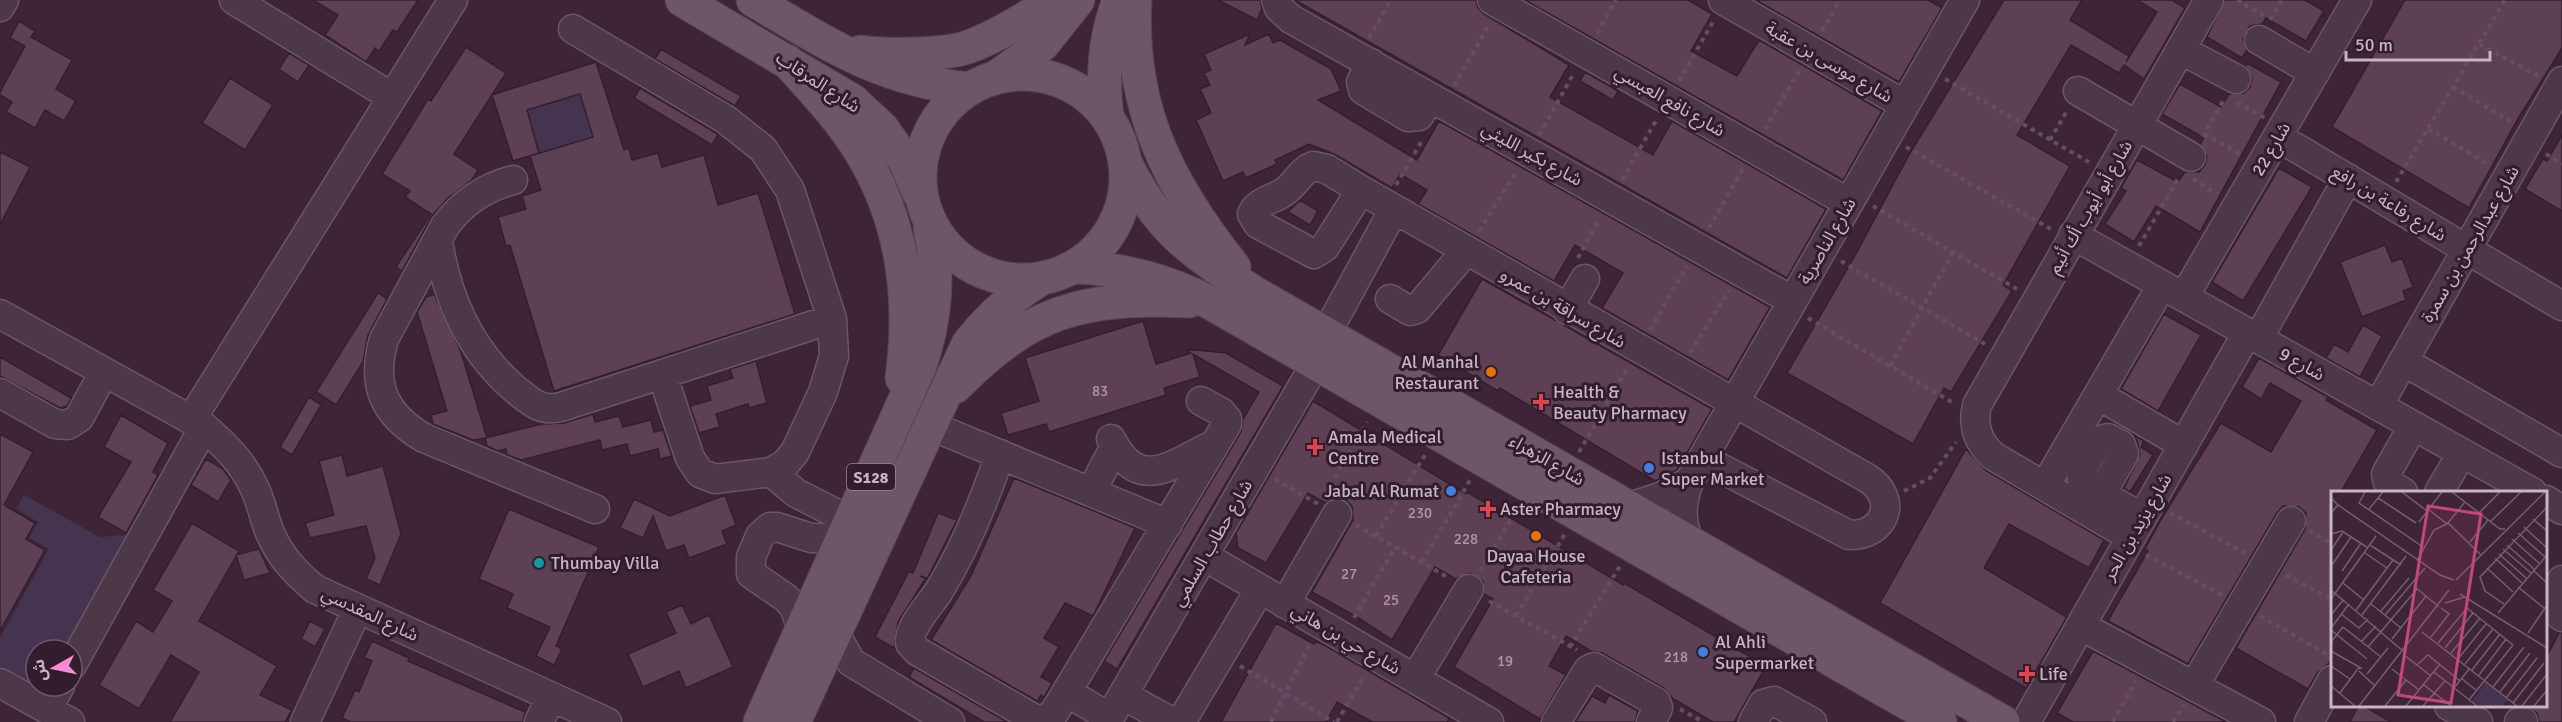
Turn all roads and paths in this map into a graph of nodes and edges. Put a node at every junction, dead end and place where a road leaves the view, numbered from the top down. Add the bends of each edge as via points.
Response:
1 (4, 0) edge
2 (234, 0) edge
3 (453, 0) edge
4 (682, 0) edge
5 (753, 0) edge
6 (1054, 0) edge
7 (1078, 0) edge
8 (1119, 0) edge
9 (1135, 0) edge
10 (1276, 0) edge
11 (1391, 0) edge
12 (1491, 0) edge
13 (1616, 0) edge
14 (2209, 0) edge
15 (2237, 0) edge
16 (2282, 0) edge
17 (2356, 0) edge
18 (2505, 0) edge
19 (1724, 1) edge
20 (1963, 1) edge
21 (0, 7) edge
22 (573, 29) dead end
23 (2265, 29) junction
24 (2479, 44) junction
25 (836, 48) junction
26 (2181, 50) junction
27 (1586, 53) junction
28 (1364, 60) junction
29 (787, 61) junction
30 (1926, 68) junction
31 (2315, 72) junction
32 (998, 76) junction
33 (2560, 84) edge
34 (2231, 87) junction
35 (2453, 87) junction
36 (968, 89) junction
37 (2078, 91) joint
38 (392, 97) junction
39 (1668, 100) junction
40 (1905, 105) junction
41 (1107, 117) junction
42 (2137, 125) junction
43 (2428, 129) junction
44 (2280, 133) junction
45 (2532, 134) junction
46 (1888, 136) junction
47 (2050, 140) junction
48 (1529, 153) junction
49 (2192, 155) junction
50 (1125, 162) junction
51 (2261, 166) junction
52 (2109, 174) junction
53 (2508, 176) junction
54 (2348, 178) junction
55 (513, 180) dead end
56 (1357, 196) dead end
57 (1611, 199) junction
58 (1852, 199) junction
59 (2385, 201) junction
60 (2237, 206) junction
61 (925, 209) junction
62 (1390, 216) junction
63 (2072, 237) junction
64 (438, 241) junction
65 (2467, 249) junction
66 (1822, 250) junction
67 (1465, 252) junction
68 (1953, 252) junction
69 (2127, 266) junction
70 (1075, 267) junction
71 (1740, 272) junction
72 (1586, 279) joint
73 (1039, 280) junction
74 (2173, 291) junction
75 (1253, 292) junction
76 (1390, 299) dead end
77 (2036, 301) junction
78 (1209, 302) junction
79 (1791, 304) junction
80 (2562, 306) edge
81 (1922, 308) junction
82 (1567, 310) junction
83 (0, 315) edge
84 (832, 318) junction
85 (2253, 336) junction
86 (1321, 349) junction
87 (2005, 356) junction
88 (2403, 361) junction
89 (1890, 366) junction
90 (104, 372) junction
91 (1678, 373) junction
92 (662, 374) junction
93 (0, 393) edge
94 (2098, 395) junction
95 (1380, 400) junction
96 (1201, 401) dead end
97 (1734, 405) junction
98 (2378, 406) junction
99 (933, 415) junction
100 (1975, 415) junction
101 (897, 419) junction
102 (198, 424) junction
103 (2413, 426) junction
104 (1437, 433) junction
105 (1215, 444) junction
106 (2184, 445) junction
107 (2560, 446) edge
108 (2462, 453) junction
109 (1000, 454) junction
110 (1483, 459) junction
111 (1255, 468) junction
112 (1696, 470) junction
113 (771, 472) junction
114 (2045, 486) junction
115 (1530, 487) junction
116 (2401, 491) edge
117 (2440, 491) edge
118 (2530, 491) edge
119 (1091, 492) junction
120 (2101, 494) dead end
121 (1885, 500) junction
122 (2547, 501) edge
123 (1629, 507) junction
124 (595, 509) dead end
125 (1328, 509) junction
126 (2562, 510) edge
127 (1577, 513) junction
128 (2141, 519) junction
129 (2291, 521) dead end
130 (1168, 524) junction
131 (847, 530) junction
132 (1376, 536) junction
133 (1689, 541) junction
134 (1633, 546) junction
135 (1395, 548) junction
136 (1204, 556) junction
137 (1422, 562) junction
138 (2266, 564) junction
139 (2562, 580) edge
140 (1260, 589) junction
141 (1469, 589) junction
142 (2331, 598) edge
143 (1286, 604) junction
144 (357, 610) junction
145 (1516, 616) junction
146 (2562, 617) edge
147 (2081, 626) junction
148 (802, 629) junction
149 (1332, 631) junction
150 (835, 633) junction
151 (84, 642) edge
152 (1570, 646) junction
153 (1221, 655) junction
154 (1376, 656) junction
155 (2148, 660) junction
156 (851, 662) junction
157 (1597, 667) junction
158 (818, 671) junction
159 (1415, 679) junction
160 (2331, 682) edge
161 (0, 683) edge
162 (2194, 686) junction
163 (1067, 692) junction
164 (1286, 693) junction
165 (59, 706) edge
166 (2452, 707) edge
167 (545, 709) edge
168 (1113, 712) edge
169 (1915, 714) edge
170 (305, 722) edge
171 (607, 722) edge
172 (760, 722) edge
173 (794, 722) edge
174 (950, 722) edge
175 (1172, 722) edge
176 (1181, 722) edge
177 (1271, 722) edge
178 (1336, 722) edge
179 (1489, 722) edge
180 (1556, 722) edge
181 (1651, 722) edge
182 (1753, 722) edge
183 (1812, 722) edge
184 (1940, 722) edge
185 (2003, 722) edge
186 (2026, 722) edge
187 (2113, 722) edge
188 (2261, 722) edge
189 (2309, 722) edge
190 (2478, 722) edge

1 - 21 street
2 - 38 street
3 - 38 street
4 - 29 main road, شارع المرقاب
5 - 25 main road, شارع المرقاب
6 - 25 main road via 966,48 900,54
7 - 32 main road via 1043,44
8 - 41 main road via 1104,61
9 - 75 main road via 1137,67 1158,147 1199,223
10 - 28 street, شارع بكير الليثي via 1285,14
11 - 28 path
12 - 27 street, شارع نافع العبسي
13 - 27 path
14 - 26 street, شارع أبو أيوب أك أنيم
15 - 23 path
16 - 23 path
17 - 31 street, شارع 22
18 - 24 path
19 - 39 path
19 - 40 street, شارع موسى بن عقبة
20 - 30 street, شارع الناصرية
22 - 84 street via 724,119 763,149 794,198
23 - 31 street
24 - 33 path
24 - 35 path
25 - 36 main road, شارع المرقاب via 900,77
26 - 34 street
26 - 42 street, شارع أبو أيوب أك أنيم
27 - 39 street, شارع نافع العبسي
27 - 48 path
28 - 48 street, شارع بكير الليثي
29 - 61 main road, شارع المرقاب via 854,101 882,128 905,161
29 - 101 main road via 857,145 882,192 899,242 907,294 906,347
30 - 40 street, شارع الناصرية
30 - 47 path
31 - 44 street, شارع 22
32 - 36 main road
32 - 41 main road via 1047,76 1070,85
33 - 45 street, شارع عبدالرحمن بن سمرة
34 - 44 path
34 - 49 path
35 - 43 path
35 - 45 path
36 - 61 main road via 933,124 919,172
37 - 42 street
37 - 47 path
38 - 102 street
39 - 57 path
39 - 58 street, شارع نافع العبسي
40 - 46 street, شارع الناصرية
41 - 50 main road
42 - 49 street
42 - 52 street, شارع أبو أيوب أك أنيم
43 - 53 path
43 - 59 path
44 - 51 street, شارع 22
44 - 54 street, شارع رفاعة بن رافع
45 - 53 street, شارع عبدالرحمن بن سمرة
46 - 58 street, شارع الناصرية
46 - 63 path
47 - 52 path
48 - 57 street, شارع بكير الليثي
48 - 67 path
49 - 51 path
49 - 60 path
49 - 69 path
50 - 70 main road via 1126,187 1121,211 1095,253
50 - 75 main road, شارع الزهراء via 1159,220 1182,243
51 - 60 street, شارع 22
52 - 63 street, شارع أبو أيوب أك أنيم
53 - 65 street, شارع عبدالرحمن بن سمرة
54 - 59 street, شارع رفاعة بن رافع
54 - 85 street, شارع يزيد بن الحر
55 - 64 street via 497,184 468,201 445,226
56 - 62 street, شارع سراقة بن عمرو
57 - 71 street, شارع بكير الليثي
57 - 72 path via 1578,257
58 - 66 street, شارع الناصرية
58 - 68 path
59 - 65 street, شارع رفاعة بن رافع
60 - 74 street, شارع 22
61 - 73 main road via 940,240 974,269 995,278
61 - 101 main road, S128 via 936,270 935,309 920,366
62 - 67 street, شارع سراقة بن عمرو
62 - 86 street, شارع حطاب السلمي
63 - 69 street, شارع 9
63 - 77 street, شارع أبو أيوب أك أنيم
64 - 92 street via 446,282 466,330 504,379 535,405 553,409
64 - 124 street via 384,339 378,378 383,397 393,414 424,438
65 - 80 street, شارع رفاعة بن رافع
65 - 88 street, شارع عبدالرحمن بن سمرة
66 - 79 street, شارع الناصرية
66 - 81 path
67 - 76 street via 1417,309 1410,311
67 - 82 street, شارع سراقة بن عمرو
68 - 77 path
68 - 81 path
69 - 74 street, شارع 9
70 - 73 main road
70 - 78 main road, شارع الزهراء via 1131,272 1158,279
71 - 79 street, شارع بكير الليثي
71 - 91 path
72 - 82 street
73 - 99 main road, S128 via 988,318 968,344
74 - 85 street, شارع 9
74 - 94 street, شارع 22
75 - 86 main road, شارع الزهراء
77 - 87 street, شارع أبو أيوب أك أنيم
78 - 86 main road, شارع الزهراء
78 - 99 main road via 1139,299 1100,302 1061,312 1026,328 993,351
79 - 89 path
79 - 97 street, شارع الناصرية
81 - 87 path
81 - 89 path
82 - 91 street, شارع سراقة بن عمرو
83 - 90 street, شارع المقدسي
84 - 92 street
84 - 113 street via 834,356 823,392 795,452
85 - 98 street, شارع 9
85 - 106 street, شارع يزيد بن الحر
86 - 95 main road, شارع الزهراء
86 - 111 street, شارع حطاب السلمي
86 - 123 main road, شارع الزهراء
87 - 100 street, شارع أبو أيوب أك أنيم
88 - 98 street, شارع عبدالرحمن بن سمرة
88 - 107 street
89 - 100 path
90 - 93 street via 79,418 68,426 55,424
90 - 102 street, شارع المقدسي
91 - 97 street, شارع سراقة بن عمرو
92 - 113 street via 690,458 700,473 715,479
94 - 106 street
94 - 114 street, شارع 22
95 - 104 main road, شارع الزهراء
95 - 125 path
96 - 105 street via 1227,419
97 - 112 street, شارع الناصرية
97 - 121 street, شارع سراقة بن عمرو via 1867,478
98 - 103 street, شارع 9
99 - 109 street
99 - 150 main road, S128
100 - 114 street via 1975,427 1984,448
100 - 121 path via 1930,478
101 - 131 main road, S128
102 - 144 street, شارع المقدسي via 225,445 242,465 255,488 271,535 297,574 315,589
102 - 151 street
103 - 108 street, شارع 9
103 - 116 street via 2386,474 2388,483
104 - 110 main road, شارع الزهراء
104 - 132 path
105 - 119 street via 1148,472 1125,462 1113,442
105 - 130 street
106 - 128 street, شارع يزيد بن الحر
108 - 117 street
108 - 118 street, شارع 9
109 - 119 street
109 - 163 street via 967,538 911,632 910,643 917,651 1038,720 1050,718
110 - 115 main road, شارع الزهراء
110 - 137 path
111 - 125 path
111 - 136 street, شارع حطاب السلمي
112 - 121 street via 1849,535 1868,533 1876,527 1885,510
112 - 123 street via 1660,497
112 - 133 street, شارع الناصرية via 1681,512
113 - 131 street
114 - 128 street
115 - 127 main road, شارع الزهراء
115 - 141 path
119 - 130 street
120 - 128 street
122 - 126 street
123 - 133 main road, شارع الزهراء
125 - 132 path
125 - 143 street
127 - 134 main road, شارع الزهراء
127 - 145 path
128 - 138 path
128 - 147 street, شارع يزيد بن الحر
129 - 138 street
130 - 163 street
131 - 148 main road, S128
131 - 148 street via 811,538 770,527 760,536 750,557 751,574 786,598
132 - 135 path
133 - 185 main road, شارع الزهراء
134 - 152 path
134 - 169 main road, شارع الزهراء
135 - 137 path
135 - 149 path
136 - 140 street, شارع حي بن هاني
136 - 168 street, شارع حطاب السلمي
137 - 141 path
138 - 142 path
138 - 162 street
139 - 146 street via 2551,600 2552,609
140 - 143 street, شارع حي بن هاني
140 - 153 street
141 - 145 path
141 - 159 street
143 - 149 street, شارع حي بن هاني
144 - 167 street, شارع المقدسي
144 - 170 street
145 - 152 path
147 - 155 street
147 - 186 street, شارع يزيد بن الحر
148 - 172 main road, S128
149 - 154 street, شارع حي بن هاني
149 - 164 path
150 - 156 street
150 - 158 main road, S128
152 - 157 path via 1594,660
153 - 164 path
153 - 176 street
154 - 159 street, شارع حي بن هاني
154 - 178 path
155 - 162 street
155 - 187 path
156 - 158 street
156 - 174 street
157 - 180 street via 1588,670
157 - 181 street via 1656,702 1658,708
158 - 173 main road, S128
159 - 179 street, شارع حي بن هاني
160 - 189 street
161 - 165 street
162 - 188 street
163 - 168 street
164 - 177 path
164 - 178 path
166 - 190 street
167 - 171 street, شارع المقدسي
168 - 175 street
169 - 184 main road, شارع الزهراء
182 - 183 street via 1763,704 1774,701

